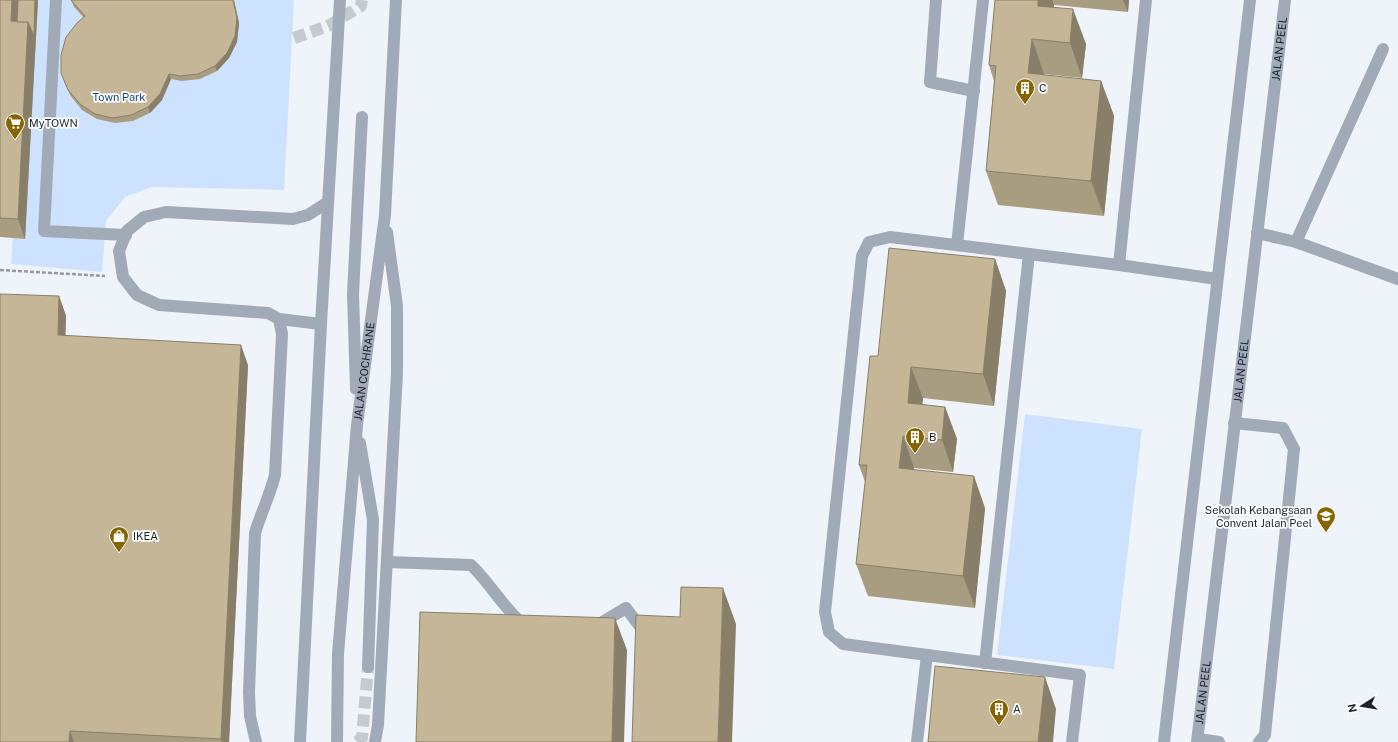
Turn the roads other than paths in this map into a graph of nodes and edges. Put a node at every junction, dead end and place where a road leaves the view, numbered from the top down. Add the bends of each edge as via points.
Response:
1 (56, 0) edge
2 (340, 0) edge
3 (396, 0) edge
4 (936, 0) edge
5 (983, 0) edge
6 (1146, 0) edge
7 (1250, 0) edge
8 (1285, 0) edge
9 (1383, 49) dead end
10 (974, 91) junction
11 (362, 117) dead end
12 (328, 202) junction
13 (385, 215) junction
14 (1257, 233) junction
15 (126, 235) junction
16 (1296, 242) junction
17 (957, 245) junction
18 (1029, 254) junction
19 (1119, 265) junction
20 (1217, 279) junction
21 (1398, 279) edge
22 (279, 319) junction
23 (321, 324) junction
24 (1234, 423) junction
25 (357, 425) junction
26 (387, 562) junction
27 (585, 631) edge
28 (535, 635) edge
29 (642, 647) edge
30 (927, 655) junction
31 (985, 663) junction
32 (368, 667) tunnel mouth
33 (301, 708) junction
34 (1198, 741) edge
35 (256, 742) edge
36 (297, 742) edge
37 (300, 742) edge
38 (337, 742) edge
39 (375, 742) edge
40 (917, 742) edge
41 (1072, 742) edge
42 (1164, 742) edge
43 (1219, 742) edge
44 (1260, 742) edge

1 - 15 street via 44,231
2 - 12 street
3 - 13 street, JALAN COCHRANE
4 - 10 street via 930,82
5 - 10 street
6 - 19 street
7 - 20 street
8 - 14 street, JALAN PEEL
9 - 16 street
10 - 17 street
11 - 25 street via 353,294
12 - 15 street via 308,215 293,219 166,212 144,217 127,231
12 - 23 street
13 - 25 street, JALAN COCHRANE
13 - 26 street via 397,306 397,373
14 - 16 street
14 - 24 street, JALAN PEEL
15 - 22 street via 119,251 123,277 137,295 159,305 268,313
16 - 21 street
17 - 18 street
17 - 30 street via 890,237 869,242 862,256 825,612 829,632 843,644
18 - 19 street
18 - 31 street
19 - 20 street
20 - 42 street
22 - 23 street
22 - 35 street via 282,334 275,475 255,533 250,716
23 - 33 street
24 - 34 street, JALAN PEEL
24 - 44 street via 1283,428 1294,449 1264,736
25 - 32 street via 373,520
25 - 38 street, JALAN COCHRANE via 338,654
26 - 28 street via 471,565 486,579 509,613
26 - 39 street
27 - 29 street via 626,608 641,628
30 - 31 street
30 - 40 street
31 - 41 street via 1080,675
33 - 36 street
33 - 37 street
34 - 43 street

